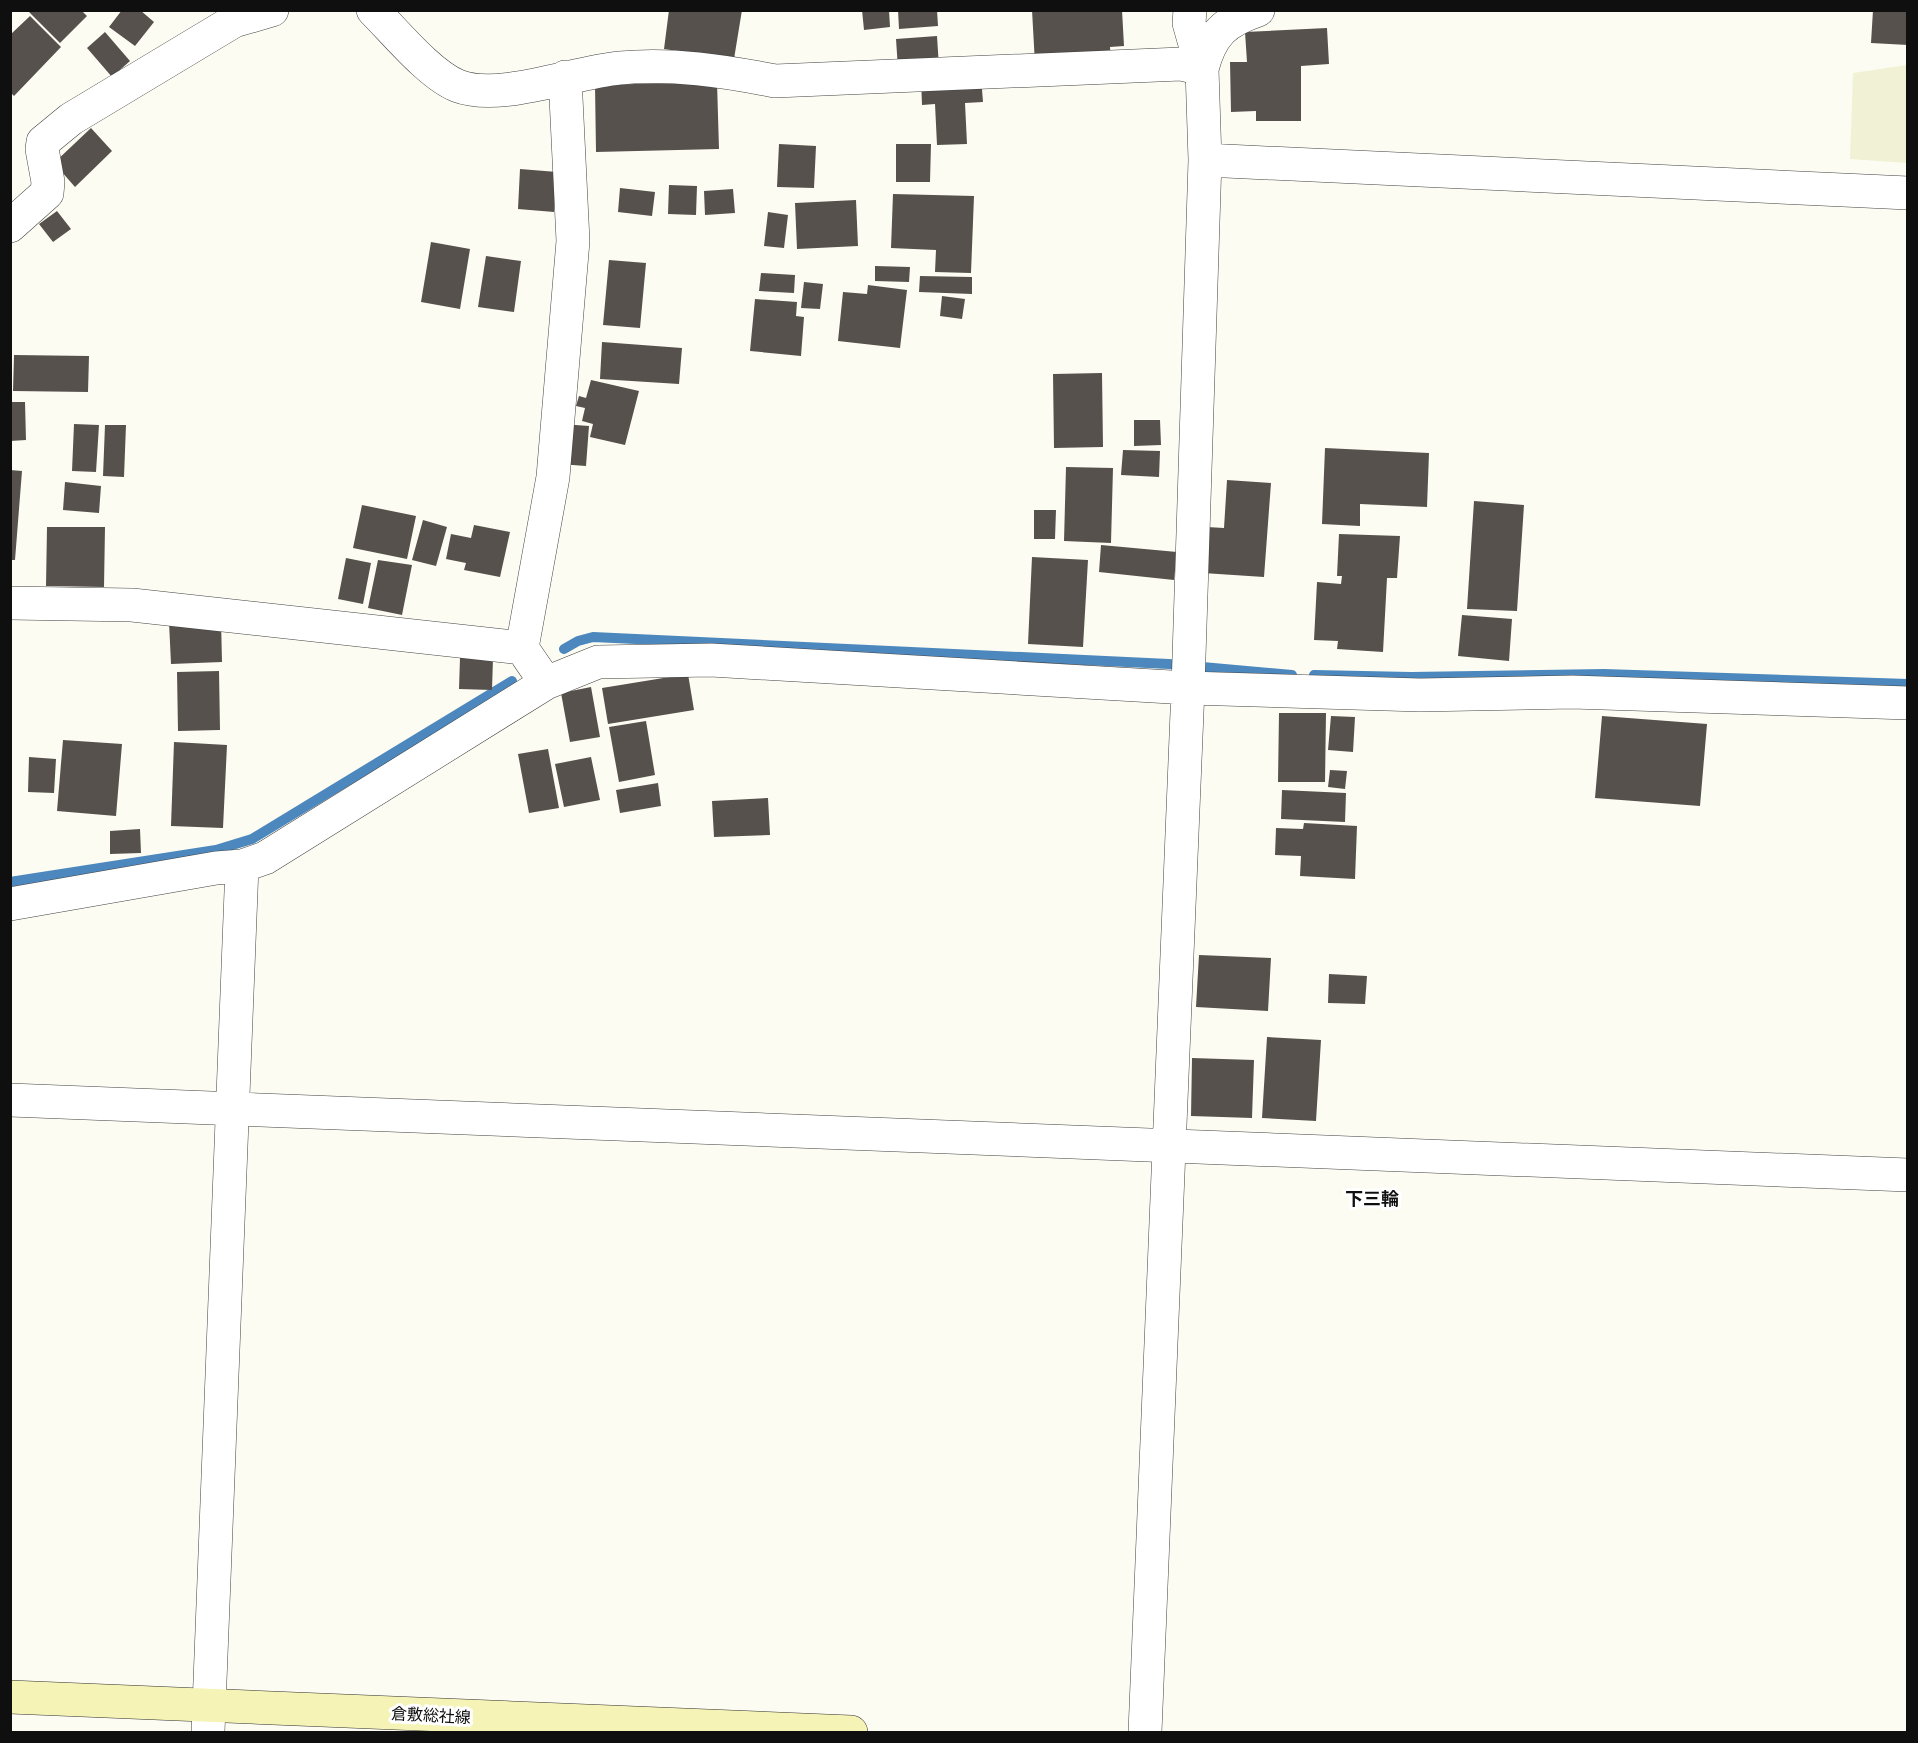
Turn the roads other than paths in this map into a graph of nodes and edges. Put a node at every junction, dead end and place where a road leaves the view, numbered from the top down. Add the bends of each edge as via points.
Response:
1 (272, 10) edge
2 (373, 10) edge
3 (1190, 10) edge
4 (1258, 10) edge
5 (1202, 69) junction
6 (566, 77) junction
7 (1205, 160) junction
8 (1908, 193) edge
9 (10, 226) edge
10 (10, 603) edge
11 (522, 648) junction
12 (1188, 673) junction
13 (546, 683) junction
14 (1908, 703) edge
15 (242, 866) junction
16 (10, 904) edge
17 (10, 1100) edge
18 (233, 1109) junction
19 (1169, 1145) junction
20 (1908, 1175) edge
21 (10, 1697) edge
22 (209, 1718) edge
23 (851, 1732) edge
24 (1145, 1732) edge

1 - 9 street via 234,21 71,119 43,142 47,193
2 - 6 street via 429,66 456,85 478,92 515,89
3 - 5 street via 1188,22
4 - 5 street via 1226,24 1206,51
5 - 6 street via 1181,64 775,81 663,65
5 - 7 street
6 - 11 street via 573,241 553,477
7 - 8 street
7 - 12 street
10 - 11 street via 132,605
11 - 13 street
12 - 13 street via 711,660 598,662
12 - 14 street via 1420,695 1572,692
12 - 19 street
13 - 15 street via 265,858
15 - 16 street
15 - 18 street
17 - 18 street
18 - 19 street
18 - 22 street
19 - 20 street
19 - 24 street
21 - 22 main road, 倉敷総社線
22 - 23 main road, 倉敷総社線

